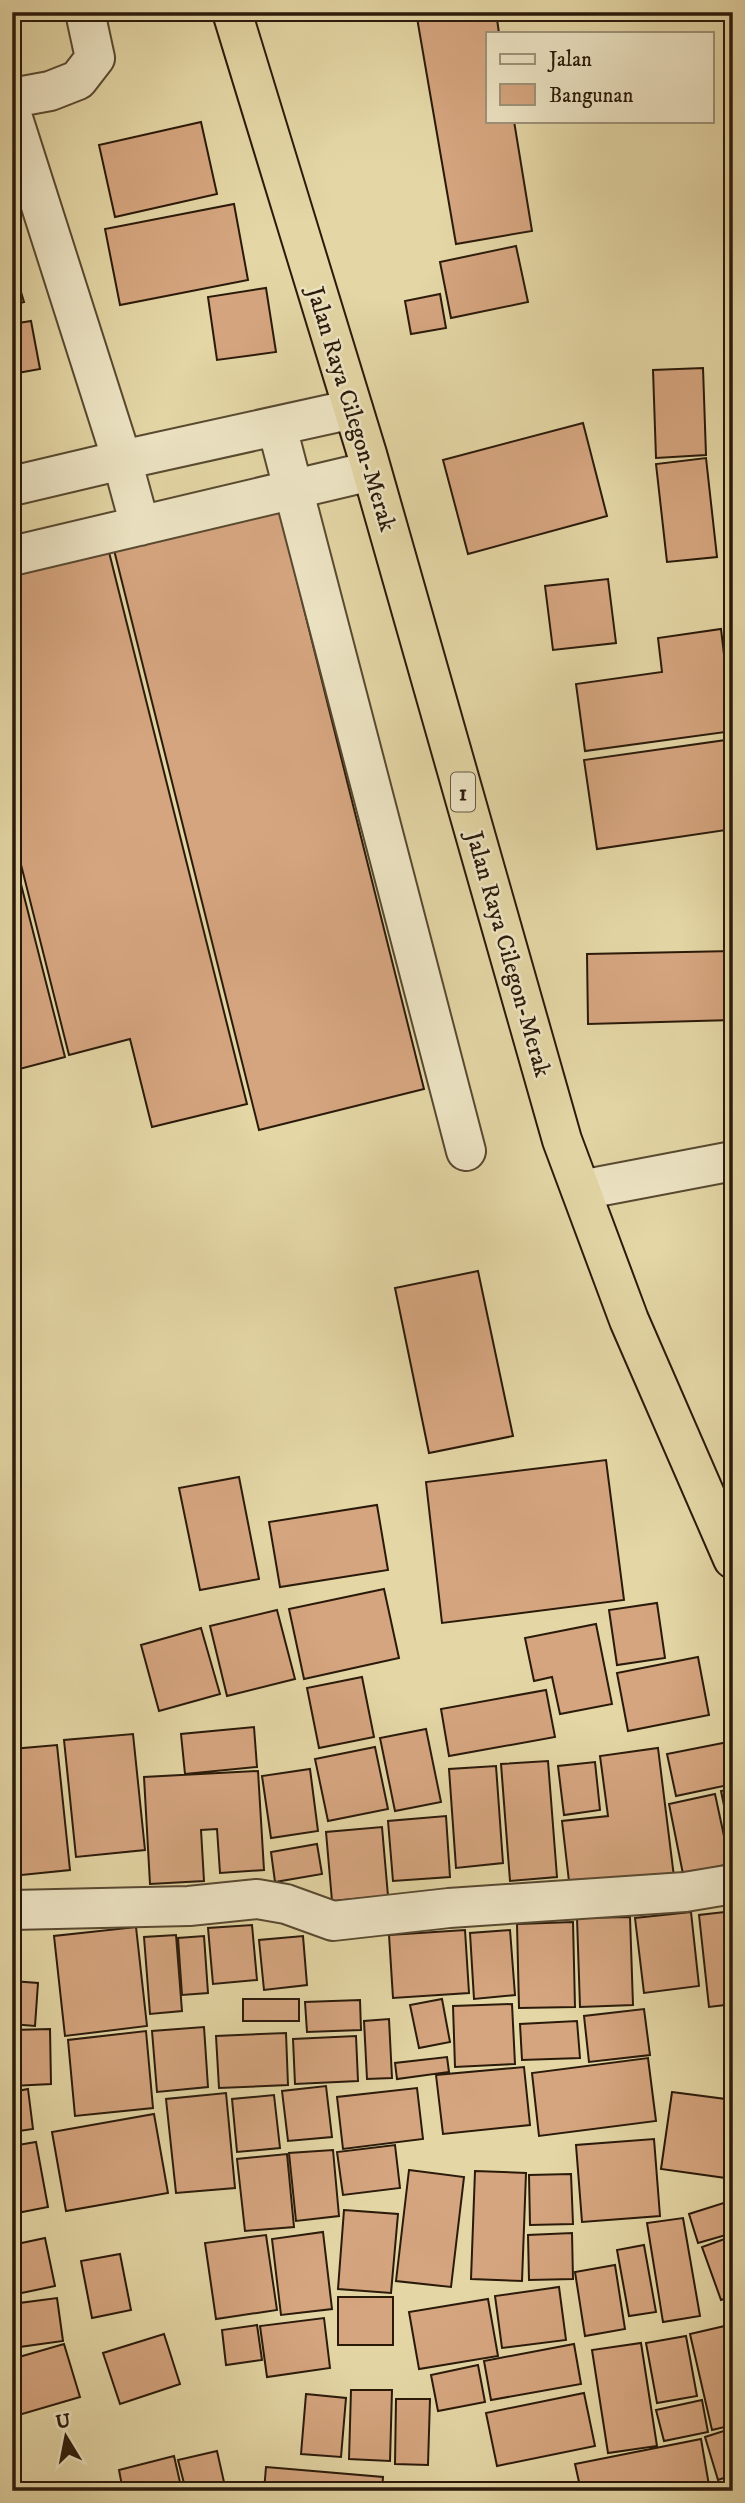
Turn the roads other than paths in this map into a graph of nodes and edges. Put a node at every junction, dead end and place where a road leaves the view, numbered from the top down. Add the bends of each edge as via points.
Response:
1 (85, 12) edge
2 (232, 12) edge
3 (12, 98) edge
4 (12, 115) edge
5 (353, 409) junction
6 (277, 427) junction
7 (122, 460) junction
8 (371, 471) junction
9 (12, 486) edge
10 (292, 490) junction
11 (140, 526) junction
12 (12, 556) edge
13 (466, 1151) dead end
14 (733, 1161) edge
15 (580, 1190) junction
16 (733, 1559) edge
17 (733, 1884) edge
18 (12, 1910) edge

1 - 3 street via 95,58 78,80
2 - 5 highway, Jalan Raya Cilegon-Merak / 1
4 - 7 street
5 - 6 street
5 - 8 highway, Jalan Raya Cilegon-Merak / 1
6 - 7 street
6 - 10 street
7 - 9 street
7 - 11 street
8 - 10 street
8 - 15 highway, Jalan Raya Cilegon-Merak / 1
10 - 11 street
10 - 13 street
11 - 12 street
14 - 15 street
15 - 16 highway, Jalan Raya Cilegon-Merak / 1 via 629,1320
17 - 18 street via 685,1892 333,1921 257,1899 189,1906

